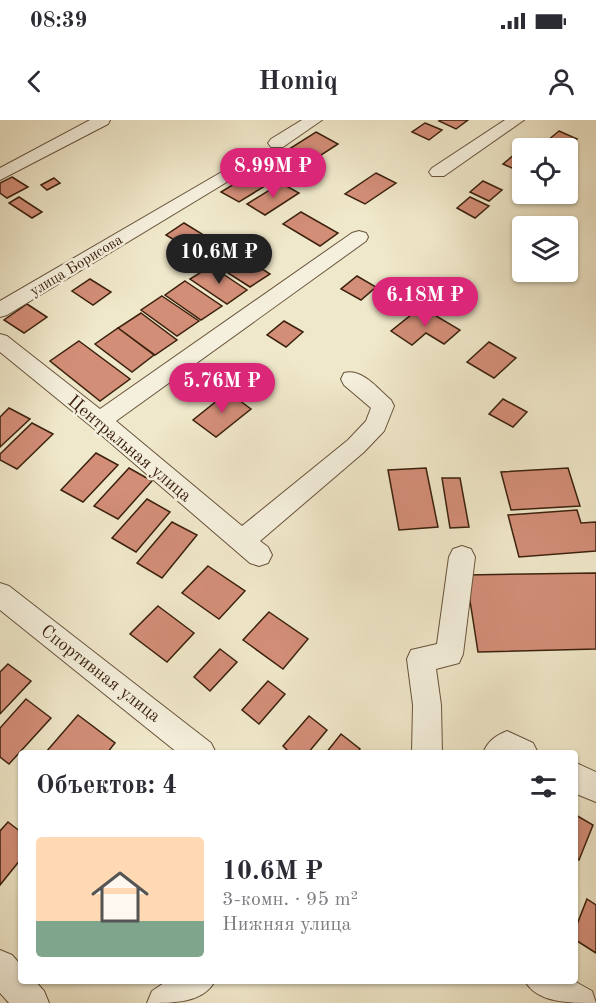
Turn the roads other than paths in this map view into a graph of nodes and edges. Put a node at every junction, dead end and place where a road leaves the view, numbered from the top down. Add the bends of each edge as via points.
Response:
1 (102, 120) edge
2 (314, 120) edge
3 (516, 120) edge
4 (277, 143) dead end
5 (244, 164) dead end
6 (438, 172) dead end
7 (0, 175) edge
8 (358, 237) dead end
9 (0, 310) edge
10 (2, 347) edge
11 (352, 379) dead end
12 (100, 421) junction
13 (462, 557) dead end
14 (0, 594) edge
15 (197, 750) edge
16 (426, 750) edge
17 (502, 750) edge
18 (516, 750) edge
19 (578, 779) edge
20 (596, 787) edge
21 (0, 967) edge
22 (193, 984) edge
23 (547, 990) edge
24 (32, 1003) edge
25 (164, 1003) edge
26 (580, 1003) edge

1 - 7 street
2 - 4 street
3 - 6 street
5 - 9 street, улица Борисова
8 - 12 street
10 - 12 street, Центральная улица
11 - 12 street, Центральная улица via 382,406 376,424 250,548
13 - 16 street via 449,654 422,659
14 - 15 street, Спортивная улица
17 - 18 street via 507,746
19 - 20 street
21 - 24 street
22 - 25 street
23 - 26 street

